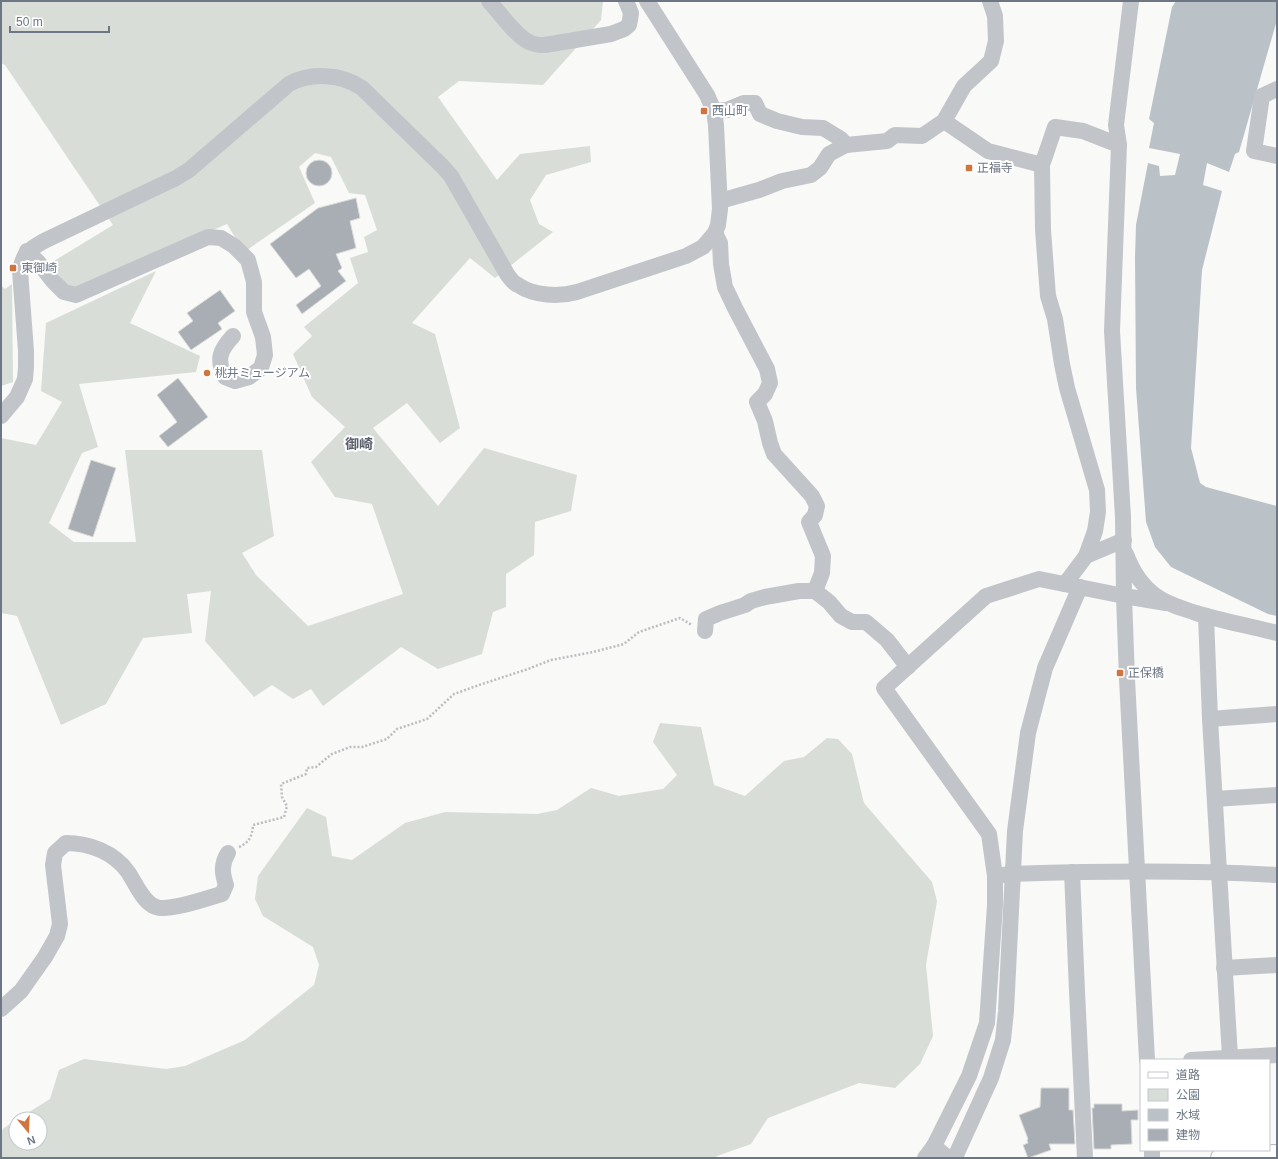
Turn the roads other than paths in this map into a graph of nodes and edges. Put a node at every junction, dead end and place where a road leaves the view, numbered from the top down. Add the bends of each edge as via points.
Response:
1 (489, 1) edge
2 (626, 1) edge
3 (647, 1) edge
4 (990, 1) edge
5 (1131, 1) edge
6 (1277, 89) edge
7 (714, 111) junction
8 (944, 121) junction
9 (846, 144) junction
10 (1119, 146) junction
11 (1277, 156) edge
12 (1042, 165) junction
13 (720, 201) junction
14 (715, 233) junction
15 (27, 251) junction
16 (233, 336) dead end
17 (1, 416) edge
18 (1124, 540) junction
19 (1086, 556) junction
20 (1072, 586) junction
21 (816, 592) junction
22 (1124, 596) junction
23 (1166, 603) junction
24 (1206, 616) junction
25 (705, 631) road end
26 (1277, 633) edge
27 (908, 667) junction
28 (1277, 714) edge
29 (1210, 719) junction
30 (1277, 795) edge
31 (1215, 799) junction
32 (228, 853) road end
33 (1136, 871) junction
34 (1072, 872) junction
35 (1219, 872) junction
36 (1012, 874) junction
37 (1277, 875) edge
38 (995, 876) junction
39 (1277, 965) edge
40 (1224, 968) junction
41 (1, 1009) edge
42 (1277, 1055) edge
43 (1230, 1057) junction
44 (1147, 1059) edge
45 (1204, 1059) edge
46 (929, 1152) edge
47 (1277, 1155) edge
48 (1085, 1158) edge
49 (1221, 1158) edge

1 - 2 street via 516,32 528,42 538,45 611,34 624,29 628,25 631,13
3 - 7 street via 707,95
4 - 8 street via 995,16 996,42 991,61 964,86
5 - 10 street via 1116,124
6 - 11 street via 1262,96 1254,151
7 - 9 street via 727,110 744,103 755,103 760,114 802,127 824,128
7 - 13 street
8 - 9 street via 922,136 895,135 887,141
8 - 12 street via 988,151
9 - 13 street via 828,154 820,168 811,175 782,181
10 - 12 street via 1083,132 1055,127
10 - 18 street via 1112,331
12 - 19 street via 1048,296 1055,318 1067,388 1097,490 1098,512 1095,531
13 - 14 street via 720,217
14 - 15 street via 703,247 686,256 585,290 556,295 526,289 517,285 507,274 451,176 442,166 354,82 316,76 302,78 289,84 189,170
14 - 21 street via 720,243 725,287 767,369 770,383 766,394 757,402 774,454 812,496 817,506 815,515 809,522 823,556 822,573
15 - 16 street via 64,292 76,295 208,238 221,238 234,246 248,260 254,282 254,312 263,337 265,356 261,368 236,382 225,378 219,356
15 - 17 street via 20,271 26,351 25,379 17,397
18 - 19 street
18 - 22 street
18 - 23 street via 1129,563 1140,581
19 - 20 street
20 - 22 street
20 - 27 street via 1039,579 986,596
20 - 36 street via 1045,668 1028,733
21 - 25 street via 765,596 706,619
21 - 27 street via 841,616 852,622 866,622 887,640
22 - 23 street
22 - 33 street
23 - 24 street
24 - 26 street
24 - 29 street
27 - 38 street via 884,688 989,834
28 - 29 street
29 - 31 street
30 - 31 street
31 - 35 street
32 - 41 street via 224,859 222,874 226,885 222,894 168,908 155,907 144,898 127,870 108,853 80,843 66,843 55,854 53,865 60,924 57,936 21,991
33 - 34 street
33 - 35 street
33 - 44 street
34 - 36 street
34 - 48 street
35 - 37 street
35 - 40 street
36 - 38 street
36 - 46 street via 1004,1040 991,1078 956,1156 948,1158
38 - 46 street via 986,1023 969,1076
39 - 40 street
40 - 43 street
42 - 43 street
43 - 45 street
47 - 49 main road

